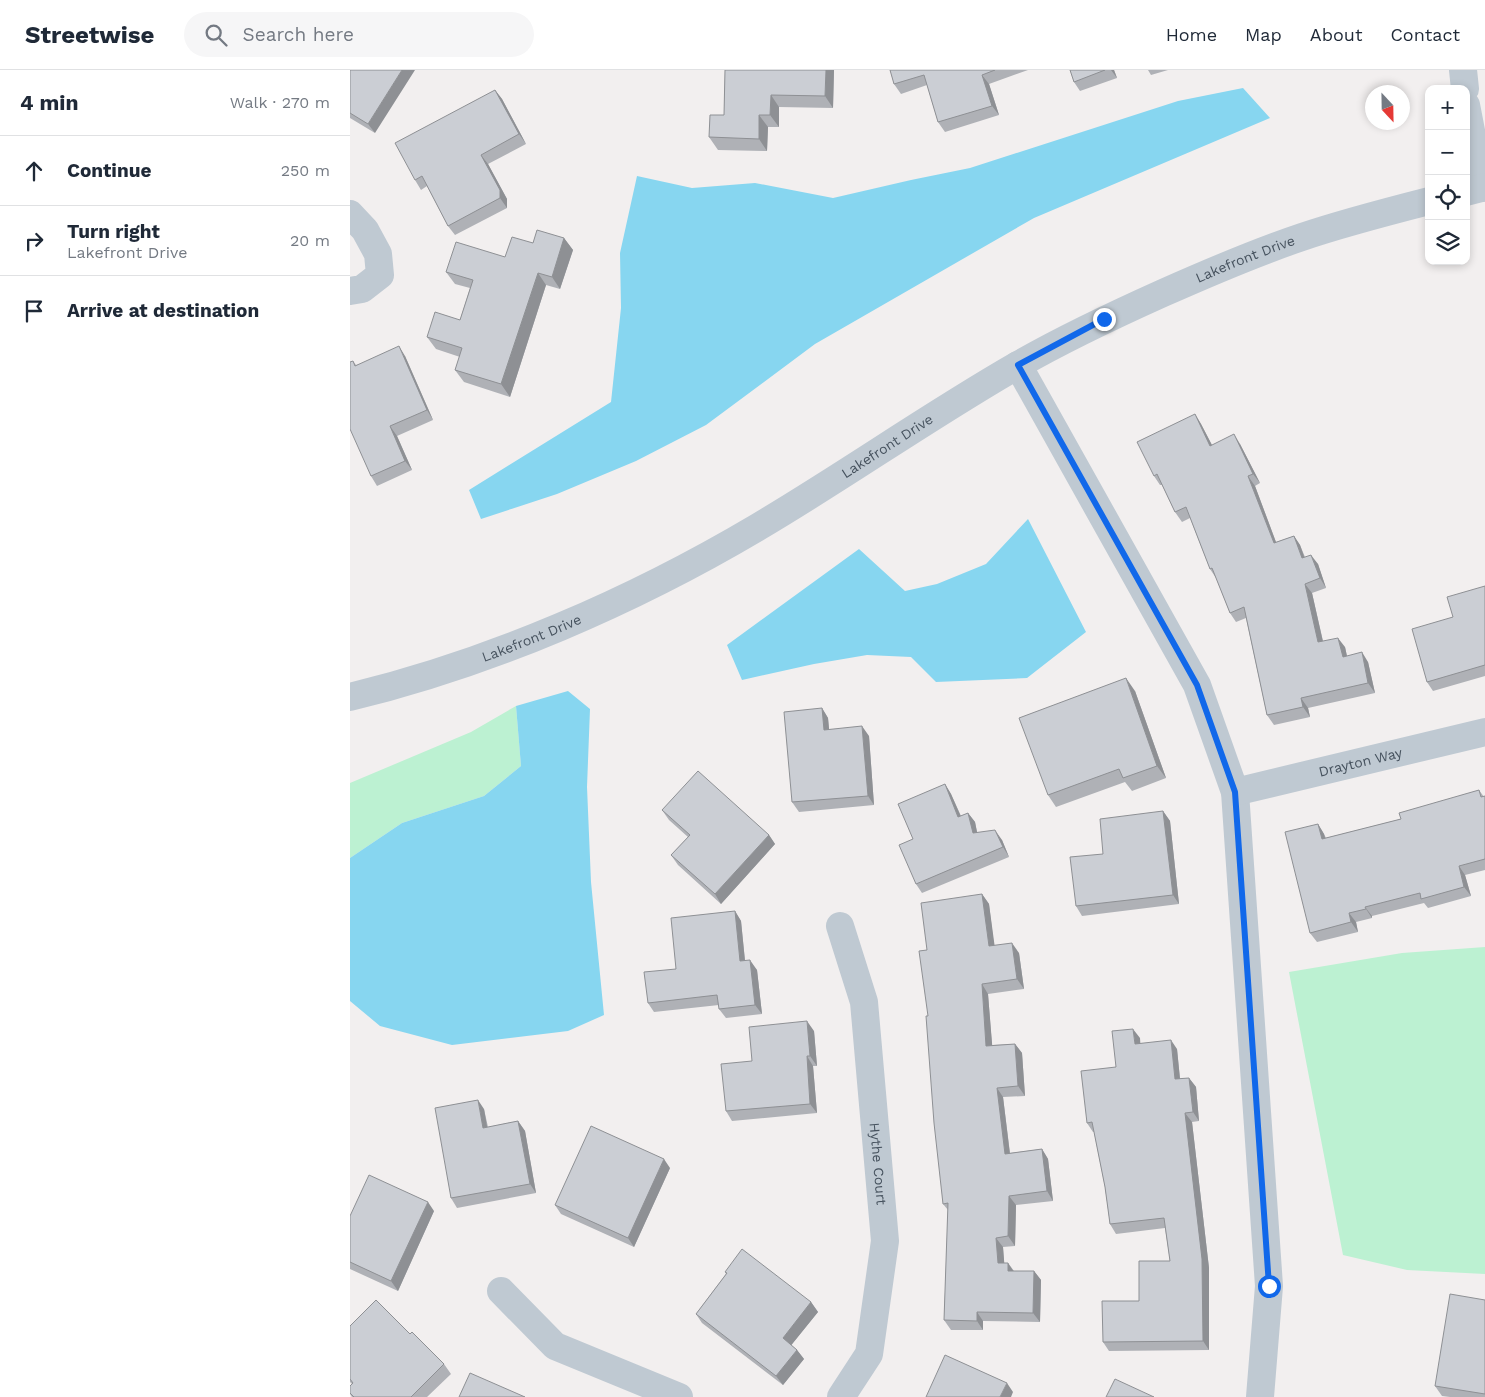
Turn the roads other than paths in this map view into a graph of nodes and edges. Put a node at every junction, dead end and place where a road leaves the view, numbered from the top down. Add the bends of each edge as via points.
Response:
1 (1463, 70) edge
2 (1465, 85) edge
3 (1470, 130) edge
4 (1478, 189) edge
5 (1425, 202) edge
6 (350, 214) edge
7 (350, 291) edge
8 (1018, 365) junction
9 (350, 697) edge
10 (1485, 732) edge
11 (1235, 792) junction
12 (840, 926) dead end
13 (501, 1291) dead end
14 (678, 1397) edge
15 (841, 1397) edge
16 (1260, 1397) edge

1 - 2 street
3 - 4 street
5 - 8 street, Lakefront Drive via 1301,237 1212,271 1104,319
6 - 7 street via 365,230 378,254 380,274 362,289
8 - 9 street, Lakefront Drive via 694,564 580,618 503,649 426,676
8 - 11 street via 1197,685
10 - 11 street, Drayton Way
11 - 16 street via 1269,1286
12 - 15 street, Hythe Court via 864,1002 885,1241 869,1354
13 - 14 street via 555,1346

